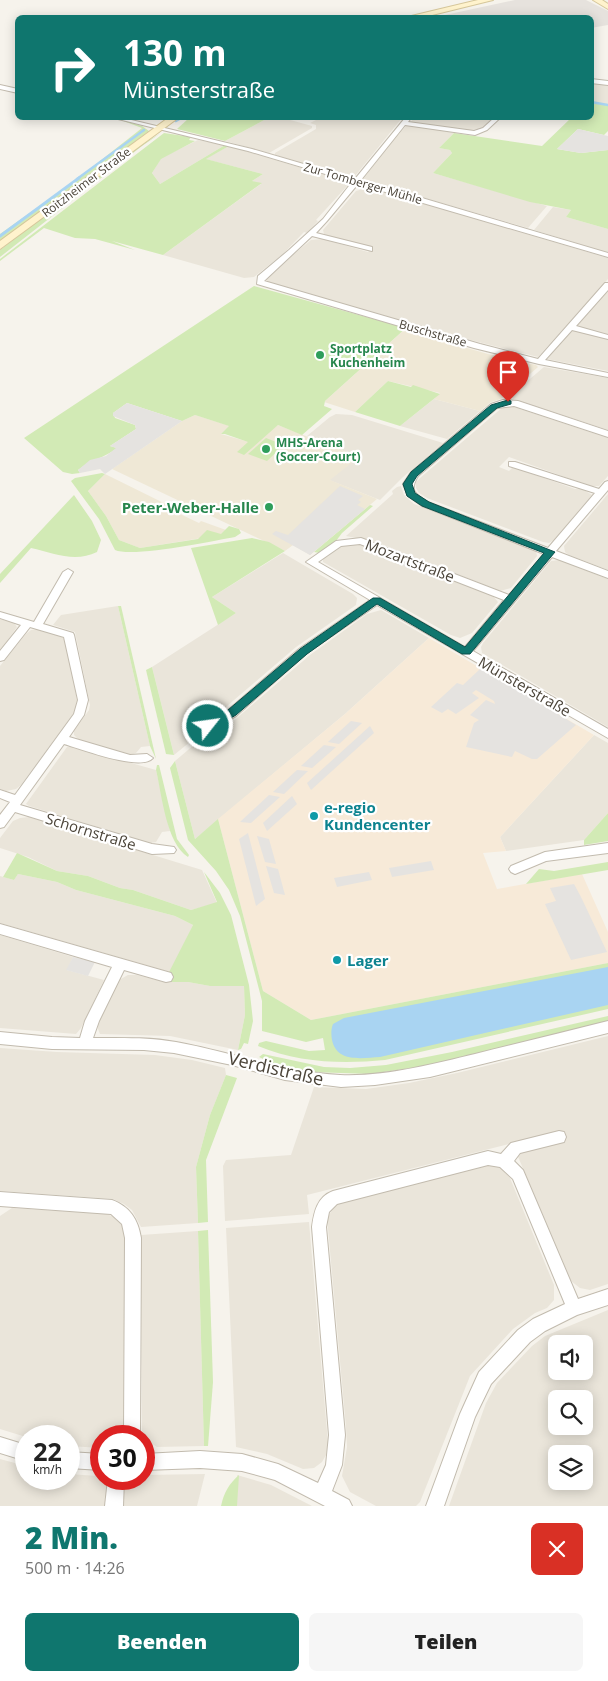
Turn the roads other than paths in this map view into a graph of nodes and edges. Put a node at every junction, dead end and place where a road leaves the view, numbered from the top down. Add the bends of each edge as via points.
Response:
1 (489, 0) edge
2 (597, 0) edge
3 (608, 7) edge
4 (420, 15) edge
5 (594, 81) edge
6 (608, 83) edge
7 (0, 87) edge
8 (15, 90) edge
9 (125, 120) edge
10 (170, 120) edge
11 (405, 120) edge
12 (495, 120) edge
13 (158, 128) junction
14 (356, 181) junction
15 (311, 234) junction
16 (0, 246) edge
17 (368, 249) dead end
18 (608, 255) edge
19 (608, 285) edge
20 (570, 327) junction
21 (608, 337) edge
22 (539, 362) junction
23 (608, 375) edge
24 (608, 434) edge
25 (512, 464) dead end
26 (608, 484) edge
27 (600, 492) junction
28 (550, 552) junction
29 (311, 562) joint
30 (68, 572) dead end
31 (608, 574) edge
32 (511, 599) junction
33 (376, 600) junction
34 (0, 615) edge
35 (33, 623) junction
36 (466, 652) junction
37 (0, 658) edge
38 (208, 726) dead end
39 (608, 734) edge
40 (61, 739) junction
41 (147, 758) dead end
42 (0, 794) edge
43 (15, 804) junction
44 (0, 824) edge
45 (608, 848) edge
46 (170, 850) dead end
47 (515, 869) dead end
48 (0, 930) edge
49 (120, 964) junction
50 (166, 977) dead end
51 (608, 1027) edge
52 (0, 1038) edge
53 (84, 1044) junction
54 (559, 1137) dead end
55 (504, 1161) junction
56 (0, 1199) edge
57 (608, 1297) edge
58 (574, 1308) junction
59 (132, 1425) edge
60 (0, 1445) edge
61 (15, 1449) edge
62 (155, 1462) edge
63 (115, 1490) edge
64 (322, 1495) junction
65 (114, 1506) edge
66 (343, 1506) edge
67 (435, 1506) edge

1 - 4 street
2 - 3 street
5 - 6 street
7 - 8 street
9 - 13 street, Zur Tomberger Mühle
10 - 13 street, Roitzheimer Straße
11 - 12 street via 475,133
11 - 14 street
13 - 14 street, Zur Tomberger Mühle via 245,148
13 - 16 street, Roitzheimer Straße
14 - 15 street
14 - 18 street, Zur Tomberger Mühle
15 - 17 street
15 - 22 street, Buschstraße via 260,282
19 - 20 street
20 - 21 street
20 - 22 street
22 - 23 street, Buschstraße
24 - 28 street via 515,404 500,403 409,480 409,491 419,501
25 - 27 street
26 - 27 street
27 - 28 street
28 - 31 street
28 - 32 street
29 - 32 street, Mozartstraße via 339,543 349,540 365,542
29 - 33 street, Münsterstraße
30 - 35 street via 44,616
32 - 36 street
33 - 36 street, Münsterstraße
33 - 38 street via 304,651 232,713
34 - 35 street
35 - 37 street
35 - 40 street via 67,633 72,641 83,705
36 - 39 street, Münsterstraße
40 - 41 street via 130,759
40 - 43 street
42 - 43 street, Schornstraße
43 - 44 street
43 - 46 street, Schornstraße via 152,849
45 - 47 street via 545,857
48 - 49 street
49 - 50 street
49 - 53 street
51 - 53 street, Verdistraße via 430,1071 354,1081 299,1077 174,1047
52 - 53 street, Verdistraße
54 - 55 street via 516,1148
55 - 58 street via 518,1176
55 - 64 street via 488,1158 341,1194 322,1209 318,1227 337,1435 334,1465
56 - 59 street via 112,1207 122,1212 130,1222 133,1238
57 - 58 street
58 - 67 street via 524,1336 485,1378 468,1414
60 - 61 street
62 - 64 street via 216,1460 248,1463 271,1470
63 - 65 street
64 - 66 street

